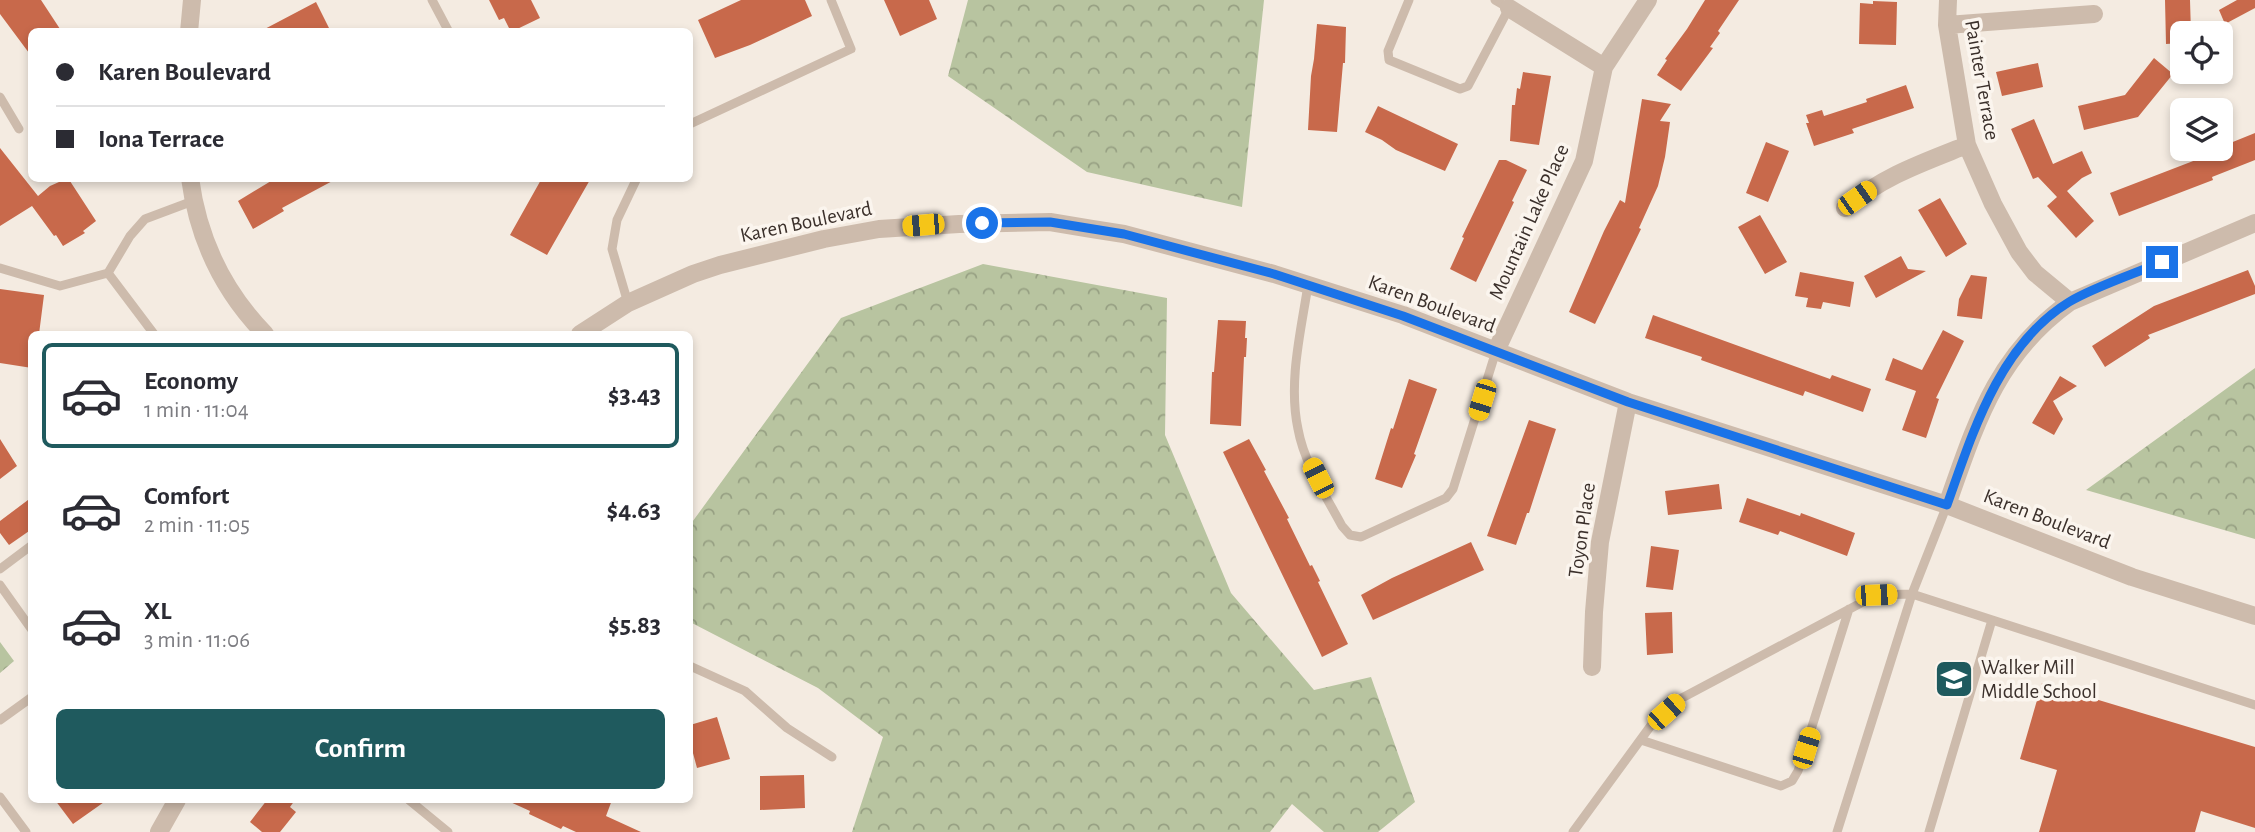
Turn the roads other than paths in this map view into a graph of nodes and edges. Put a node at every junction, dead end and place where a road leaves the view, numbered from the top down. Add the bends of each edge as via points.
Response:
1 (192, 0) edge
2 (432, 0) edge
3 (831, 0) edge
4 (1409, 0) edge
5 (1648, 0) edge
6 (1948, 0) edge
7 (1502, 4) edge
8 (2094, 13) dead end
9 (1947, 25) junction
10 (189, 28) edge
11 (447, 28) edge
12 (1604, 67) junction
13 (0, 97) edge
14 (693, 123) edge
15 (19, 129) dead end
16 (1968, 145) junction
17 (191, 182) edge
18 (635, 182) edge
19 (193, 201) junction
20 (1845, 208) dead end
21 (2255, 223) edge
22 (0, 268) edge
23 (108, 274) junction
24 (1308, 285) junction
25 (2070, 302) junction
26 (628, 303) junction
27 (152, 331) edge
28 (262, 331) edge
29 (585, 331) edge
30 (1496, 351) junction
31 (1628, 402) junction
32 (1947, 505) junction
33 (28, 548) edge
34 (0, 569) edge
35 (0, 585) edge
36 (1912, 594) junction
37 (1849, 610) junction
38 (2255, 615) edge
39 (1992, 620) junction
40 (28, 624) edge
41 (693, 667) edge
42 (1592, 667) dead end
43 (28, 700) edge
44 (2255, 705) edge
45 (0, 720) edge
46 (1641, 740) junction
47 (832, 757) dead end
48 (0, 797) edge
49 (175, 803) edge
50 (413, 803) edge
51 (26, 832) edge
52 (159, 832) edge
53 (448, 832) edge
54 (1573, 832) edge
55 (1837, 832) edge
56 (1928, 832) edge

1 - 10 street
2 - 11 lane
3 - 14 lane via 851,49
4 - 7 lane via 1388,51 1389,60 1460,89 1468,86
5 - 12 street, Mountain Lake Place
6 - 9 street, Painter Terrace
7 - 12 street
8 - 9 street
9 - 16 street, Painter Terrace
12 - 30 street, Mountain Lake Place via 1584,161
13 - 15 lane
16 - 20 street via 1895,173
16 - 25 street, Painter Terrace via 2019,251 2035,273
17 - 19 street
18 - 26 lane via 617,219 612,248
19 - 23 lane via 145,219
19 - 28 street via 207,246 228,289
21 - 25 street
22 - 23 lane via 60,286
23 - 27 lane
24 - 26 street, Karen Boulevard via 1124,234 1050,222 959,223 824,239 720,265
24 - 30 street, Karen Boulevard
24 - 30 lane via 1295,372 1297,429 1342,527 1350,535 1361,537 1446,498 1453,489
25 - 32 street via 2019,347 1992,391
26 - 29 street, Karen Boulevard
30 - 31 street, Karen Boulevard
31 - 32 street, Karen Boulevard
31 - 42 street, Toyon Place via 1600,542
32 - 36 lane
32 - 38 street, Karen Boulevard via 2132,577
33 - 34 lane
35 - 40 lane
36 - 37 lane via 1876,595
36 - 39 lane
36 - 55 lane
37 - 46 lane via 1680,699
37 - 46 lane via 1791,781 1781,786
39 - 44 lane
39 - 56 lane
41 - 47 lane via 745,691 787,728
43 - 45 lane
46 - 54 lane
48 - 51 lane
49 - 52 street
50 - 53 lane

